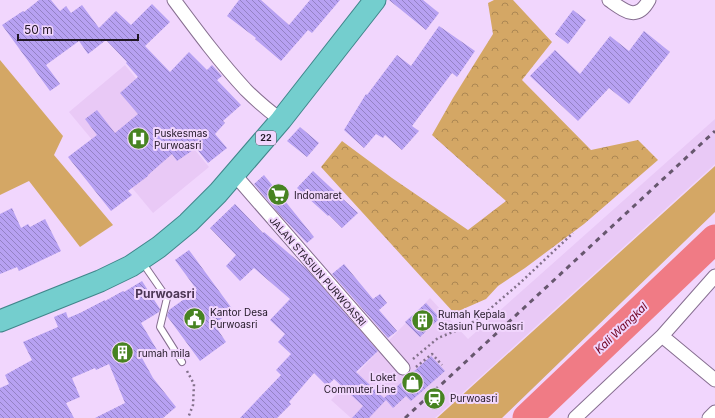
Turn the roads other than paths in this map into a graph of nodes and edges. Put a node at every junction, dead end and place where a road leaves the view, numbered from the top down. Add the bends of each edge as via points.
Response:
1 (174, 0) edge
2 (375, 0) edge
3 (609, 0) edge
4 (649, 0) edge
5 (281, 120) junction
6 (234, 174) junction
7 (140, 260) junction
8 (715, 276) edge
9 (0, 321) edge
10 (662, 336) junction
11 (182, 362) road end
12 (403, 368) road end
13 (715, 380) edge
14 (715, 412) edge
15 (575, 418) edge
16 (709, 418) edge

1 - 5 street via 246,90
2 - 5 highway, 22
3 - 4 street via 633,13 640,12
5 - 6 highway, 22
6 - 7 highway, 22 via 188,223 159,248
6 - 12 street, JALAN STASIUN PURWOASRI
7 - 9 highway, 22 via 100,281
7 - 11 lane via 166,298 160,327
8 - 10 street
10 - 13 street
10 - 15 street
14 - 16 street

